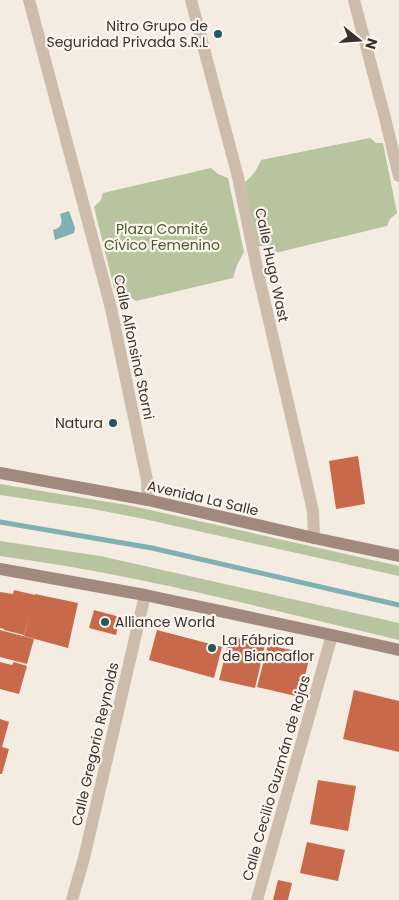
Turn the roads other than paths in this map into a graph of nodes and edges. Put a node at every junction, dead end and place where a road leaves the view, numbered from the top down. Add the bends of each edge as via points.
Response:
1 (29, 0) edge
2 (191, 0) edge
3 (354, 0) edge
4 (399, 176) edge
5 (0, 473) edge
6 (148, 500) junction
7 (314, 538) junction
8 (399, 556) edge
9 (0, 569) edge
10 (145, 595) junction
11 (332, 634) junction
12 (399, 650) edge
13 (72, 900) edge
14 (257, 900) edge

1 - 6 street, Calle Alfonsina Storni via 111,308 147,480
2 - 7 street, Calle Hugo Wast via 238,177 313,511
3 - 4 street
5 - 6 main road, Avenida La Salle
6 - 7 main road, Avenida La Salle
7 - 8 main road, Avenida La Salle
9 - 10 main road
10 - 11 main road
10 - 13 street, Calle Gregorio Reynolds
11 - 12 main road
11 - 14 street, Calle Cecilio Guzmán de Rojas

